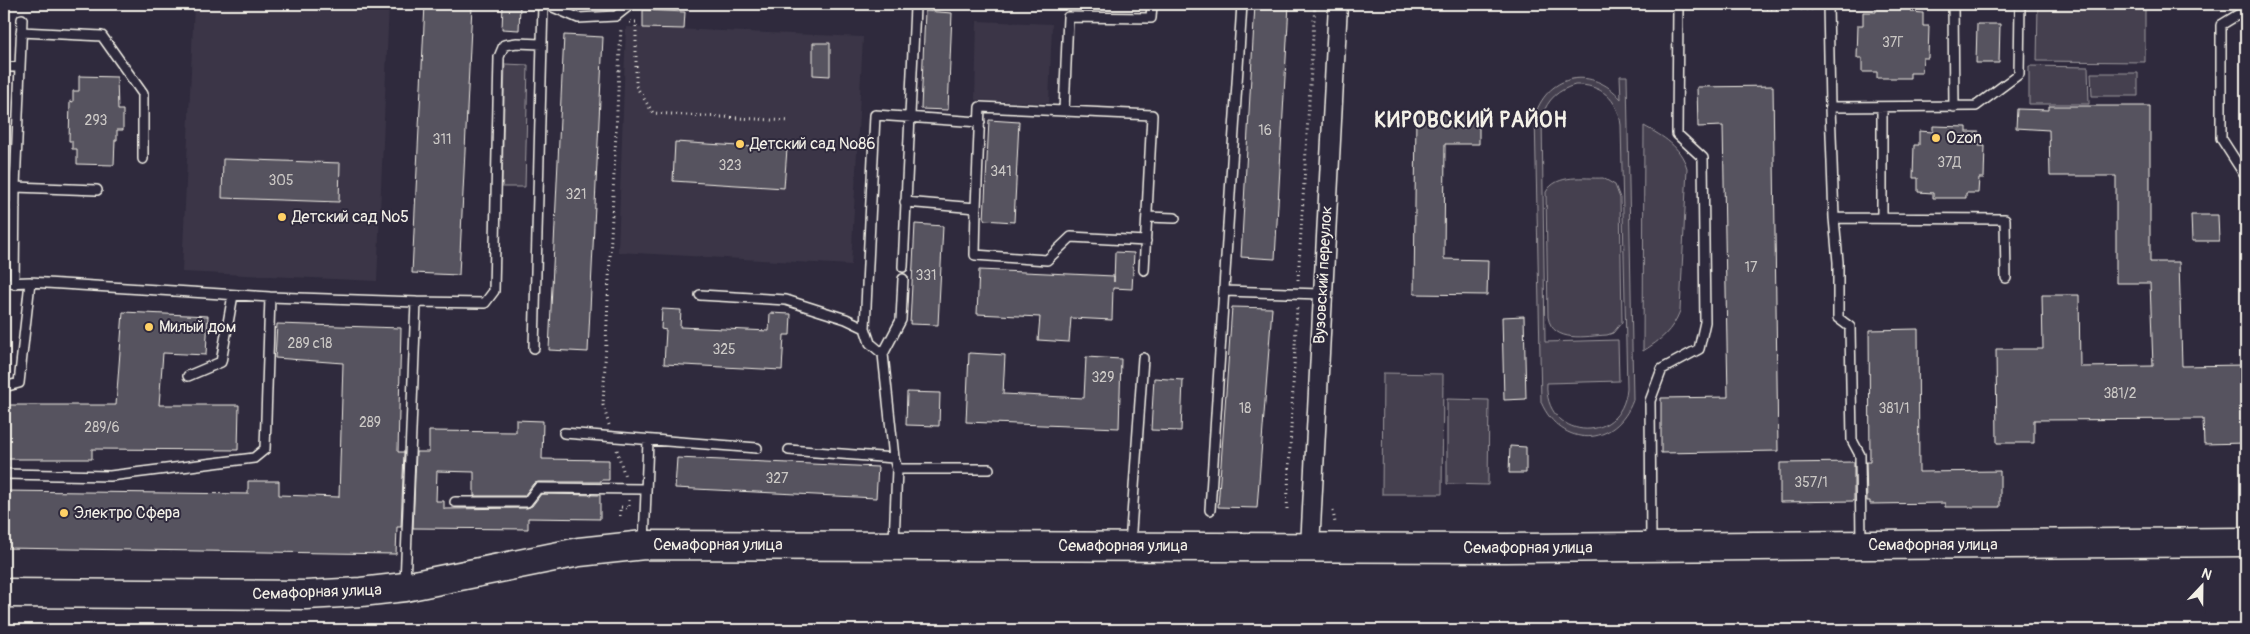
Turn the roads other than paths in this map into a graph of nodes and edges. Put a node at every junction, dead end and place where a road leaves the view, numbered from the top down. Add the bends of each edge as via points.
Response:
1 (545, 4) edge
2 (631, 4) edge
3 (914, 4) edge
4 (1152, 4) edge
5 (1242, 4) edge
6 (1338, 4) edge
7 (1953, 4) edge
8 (2020, 4) edge
9 (1678, 6) edge
10 (1828, 6) edge
11 (2246, 15) edge
12 (22, 20) dead end
13 (21, 32) junction
14 (541, 44) junction
15 (4, 67) edge
16 (20, 67) junction
17 (1954, 106) junction
18 (1830, 107) junction
19 (1882, 108) junction
20 (1064, 111) junction
21 (911, 117) junction
22 (980, 122) junction
23 (143, 159) dead end
24 (2246, 177) edge
25 (15, 187) junction
26 (97, 190) dead end
27 (905, 202) junction
28 (4, 206) edge
29 (15, 207) junction
30 (976, 208) junction
31 (1147, 217) junction
32 (1882, 217) junction
33 (1175, 218) dead end
34 (1834, 218) junction
35 (1146, 241) junction
36 (904, 267) dead end
37 (1144, 270) dead end
38 (2006, 278) dead end
39 (903, 279) dead end
40 (30, 282) junction
41 (4, 283) edge
42 (14, 284) junction
43 (1225, 291) junction
44 (1321, 294) junction
45 (233, 295) junction
46 (700, 295) dead end
47 (270, 297) junction
48 (416, 302) junction
49 (865, 328) junction
50 (534, 348) dead end
51 (883, 354) junction
52 (1143, 358) dead end
53 (188, 376) dead end
54 (4, 387) edge
55 (564, 433) dead end
56 (648, 441) junction
57 (757, 448) dead end
58 (789, 450) dead end
59 (894, 458) junction
60 (897, 469) junction
61 (989, 469) dead end
62 (4, 474) edge
63 (646, 489) junction
64 (455, 502) dead end
65 (1210, 510) dead end
66 (2246, 542) edge
67 (644, 545) junction
68 (894, 546) junction
69 (1130, 546) junction
70 (1860, 546) junction
71 (1310, 547) junction
72 (1651, 548) junction
73 (405, 588) junction
74 (4, 593) edge

1 - 2 lane via 578,18 618,19
1 - 14 lane
3 - 21 lane
4 - 20 lane via 1151,18 1068,17
5 - 43 lane
6 - 44 street, Вузовский переулок
7 - 17 lane
8 - 17 lane via 2019,74 1976,106
9 - 72 lane via 1677,134 1703,158 1705,322 1698,349 1662,369 1650,401
10 - 18 lane
11 - 24 lane via 2239,14 2221,25 2222,138
12 - 13 lane
13 - 16 lane
13 - 23 lane via 102,36 143,94
14 - 48 lane via 504,45 499,57 494,291 485,303
14 - 50 lane
15 - 16 lane
16 - 25 lane
17 - 19 lane
18 - 19 lane
18 - 34 lane
19 - 32 lane
20 - 22 lane via 980,107
20 - 31 lane via 1152,115
21 - 22 lane
21 - 27 lane
21 - 49 lane via 875,115
22 - 30 lane
25 - 26 lane
25 - 29 lane
27 - 30 lane
27 - 36 lane
28 - 29 lane
29 - 42 lane
30 - 35 lane via 975,255 1047,260 1071,237
31 - 33 lane
31 - 35 lane
32 - 34 lane
32 - 38 lane via 2005,219
34 - 70 lane via 1838,318 1850,327 1852,440 1860,455
35 - 37 lane
39 - 51 lane via 901,320
40 - 42 lane
40 - 45 lane
40 - 54 lane via 19,383
41 - 42 lane
43 - 44 lane
43 - 65 lane
44 - 71 street, Вузовский переулок
45 - 47 lane
45 - 53 lane via 221,362
46 - 49 lane via 786,300
47 - 48 lane
47 - 62 lane via 265,449 254,458 110,476
48 - 73 lane
49 - 51 lane via 870,343
51 - 59 lane
52 - 69 lane
55 - 56 lane
56 - 57 lane
56 - 63 lane
58 - 59 lane
59 - 60 lane
60 - 61 lane
60 - 68 lane
63 - 64 lane via 538,488 527,502
63 - 67 lane
66 - 70 highway, Семафорная улица
67 - 68 highway, Семафорная улица
67 - 73 highway, Семафорная улица via 579,552
68 - 69 highway, Семафорная улица
69 - 71 highway, Семафорная улица
70 - 72 highway, Семафорная улица
71 - 72 highway, Семафорная улица
73 - 74 highway, Семафорная улица via 306,595

